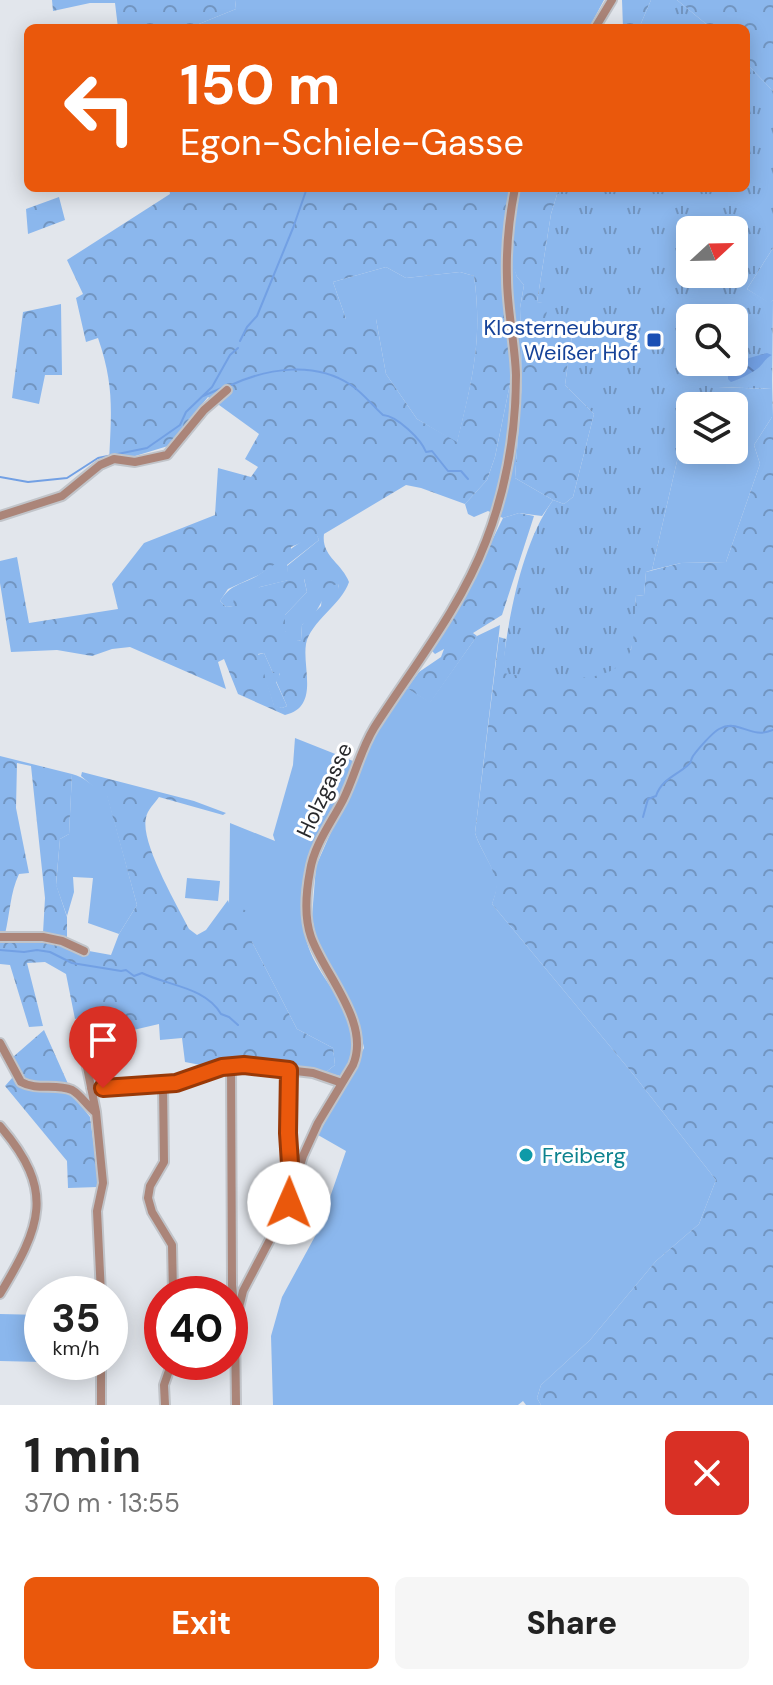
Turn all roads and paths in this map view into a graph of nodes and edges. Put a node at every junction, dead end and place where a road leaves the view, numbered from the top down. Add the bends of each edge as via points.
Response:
1 (612, 0) edge
2 (597, 24) edge
3 (514, 192) edge
4 (227, 390) dead end
5 (0, 516) edge
6 (0, 937) edge
7 (84, 951) dead end
8 (0, 1043) edge
9 (86, 1062) dead end
10 (231, 1066) junction
11 (289, 1070) junction
12 (342, 1083) junction
13 (163, 1084) junction
14 (91, 1088) junction
15 (96, 1112) junction
16 (0, 1126) edge
17 (289, 1155) junction
18 (303, 1156) junction
19 (292, 1195) junction
20 (100, 1276) edge
21 (173, 1276) edge
22 (231, 1276) edge
23 (248, 1279) edge
24 (0, 1294) edge
25 (101, 1380) edge
26 (166, 1380) edge
27 (236, 1380) edge
28 (101, 1405) edge
29 (165, 1405) edge
30 (236, 1405) edge

1 - 2 street
3 - 12 street, Holzgasse via 507,280 515,420 501,496 466,584 362,748 310,869 308,927 358,1036 356,1057
4 - 5 street via 167,455 135,462 114,459 62,496
6 - 7 street via 43,937
8 - 15 street via 21,1082 75,1091
9 - 14 street
10 - 11 street
10 - 13 street
10 - 22 street
11 - 12 street
11 - 17 street
12 - 18 street, Holzgasse
13 - 14 street
13 - 21 street via 164,1162 148,1198 172,1245
14 - 15 street
15 - 20 street via 103,1183 97,1211
16 - 24 street via 33,1173 36,1215 26,1251
17 - 18 street
17 - 19 street
18 - 19 street, Holzgasse
19 - 23 street, Holzgasse
25 - 28 street
26 - 29 street
27 - 30 street, Holzgasse

